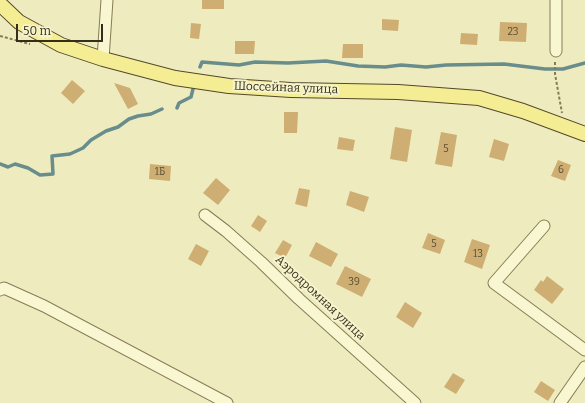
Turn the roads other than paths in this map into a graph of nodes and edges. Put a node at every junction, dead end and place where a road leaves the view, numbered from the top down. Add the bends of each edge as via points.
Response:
1 (107, 0) edge
2 (556, 0) edge
3 (0, 4) edge
4 (556, 51) dead end
5 (103, 60) junction
6 (585, 134) edge
7 (205, 215) dead end
8 (544, 226) dead end
9 (0, 290) edge
10 (585, 350) edge
11 (585, 367) edge
12 (227, 403) edge
13 (415, 403) edge
14 (560, 403) edge

1 - 5 street
2 - 4 street
3 - 5 main road, Шоссейная улица via 19,22 61,45
5 - 6 main road, Шоссейная улица via 175,78 229,86 398,92 479,98
7 - 13 street, Аэродромная улица via 261,262
8 - 10 street via 494,283
9 - 12 street via 4,288 44,306
11 - 14 street

